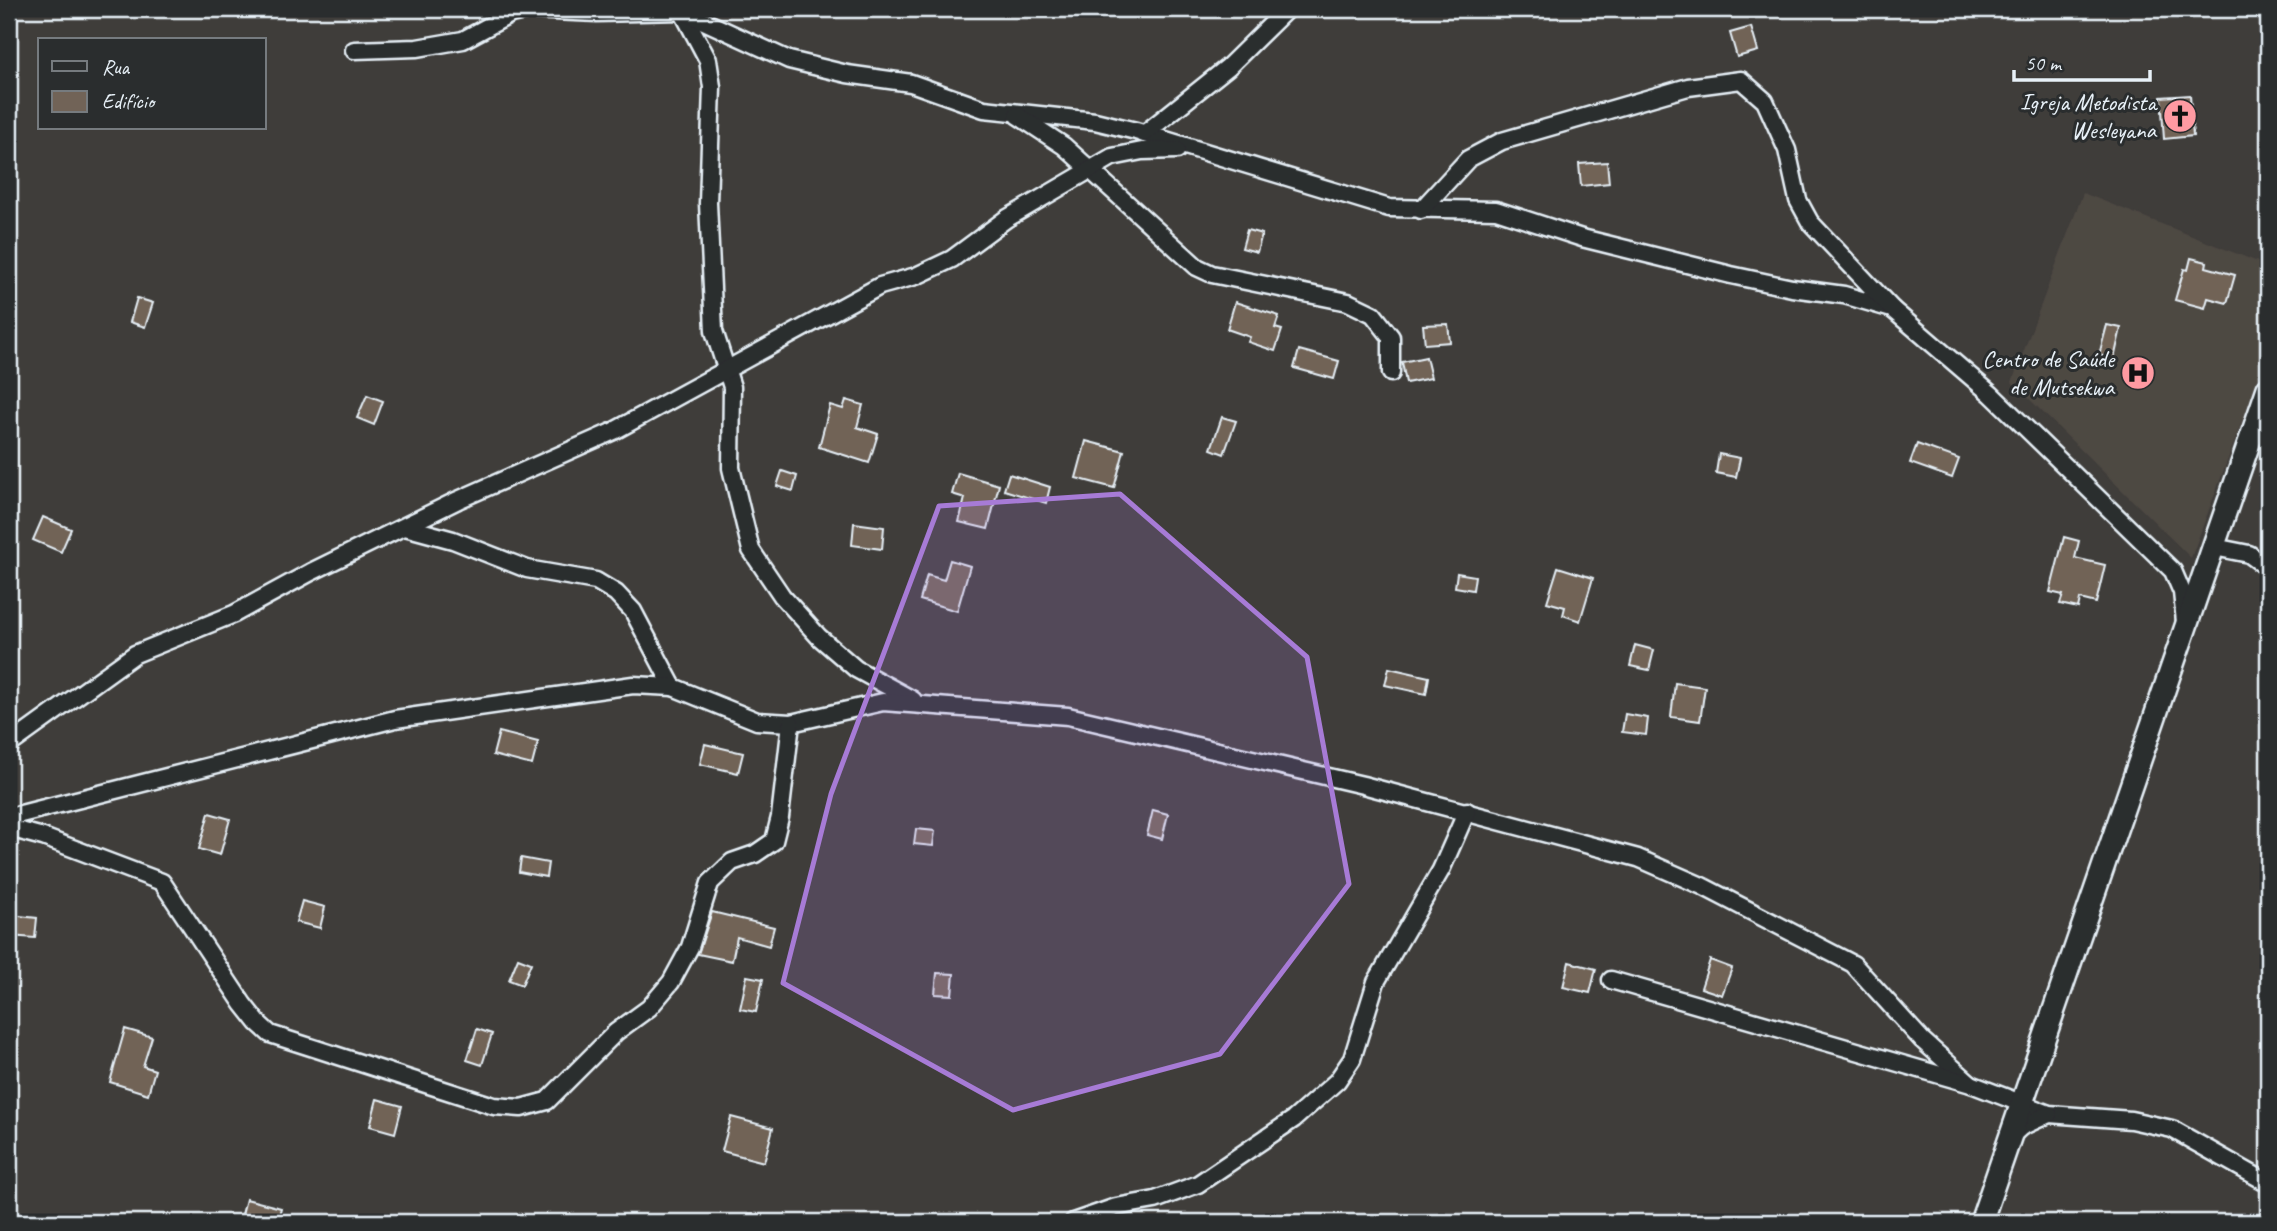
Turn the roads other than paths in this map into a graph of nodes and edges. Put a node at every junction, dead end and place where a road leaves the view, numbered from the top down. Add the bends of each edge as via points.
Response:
1 (1287, 9) edge
2 (681, 10) edge
3 (354, 50) dead end
4 (1015, 113) junction
5 (1144, 134) junction
6 (1191, 150) junction
7 (1091, 169) junction
8 (1421, 210) junction
9 (1892, 309) junction
10 (727, 372) junction
11 (1391, 373) dead end
12 (2268, 388) edge
13 (405, 527) junction
14 (2211, 554) junction
15 (2266, 564) edge
16 (2173, 570) junction
17 (2186, 627) junction
18 (673, 687) junction
19 (918, 702) junction
20 (790, 723) junction
21 (9, 745) edge
22 (1468, 811) junction
23 (9, 817) edge
24 (9, 828) edge
25 (1611, 980) dead end
26 (1971, 1084) junction
27 (2022, 1103) junction
28 (2049, 1114) junction
29 (2010, 1137) junction
30 (2268, 1183) edge
31 (1073, 1222) edge
32 (1981, 1222) edge

1 - 5 street via 1228,67
2 - 3 street via 597,13 530,9 463,40 418,48
2 - 4 street via 789,60 911,83 984,109
2 - 10 street via 708,60 712,88 708,203 714,331
4 - 5 street via 1095,121
4 - 7 street
5 - 6 street
6 - 7 street via 1142,151 1112,157
6 - 8 street via 1389,208
7 - 10 street via 1006,219 952,259 880,286
7 - 11 street via 1198,267 1212,274 1348,302 1373,314 1391,337
8 - 9 street via 1496,210 1582,238
8 - 9 street via 1468,159 1502,141 1650,96 1741,80 1765,101 1787,150 1798,200 1810,222
9 - 16 street via 1991,394
10 - 13 street via 614,431
10 - 19 street via 732,387 731,468 751,550 782,596 819,637 856,669
12 - 14 street
13 - 18 street via 527,569 596,581 633,611
13 - 21 street via 234,614 135,654
14 - 15 street via 2249,554
14 - 16 street via 2202,568
14 - 17 street
16 - 17 street via 2182,592
17 - 27 street
18 - 20 street via 757,721
18 - 23 street via 633,685 395,719
19 - 20 street via 858,706
19 - 22 street via 1068,716
20 - 24 street via 774,841 732,862 710,883 690,947 671,982 649,1007 616,1032 547,1101 521,1108 494,1105 270,1034 243,1004 162,882
22 - 26 street via 1638,858 1853,964 1922,1040
22 - 31 street via 1441,870 1373,989 1352,1059 1337,1081 1294,1119 1198,1184
25 - 26 street
26 - 27 street
27 - 28 street
27 - 29 street
28 - 29 street
28 - 30 street via 2131,1120 2172,1129
29 - 32 street

